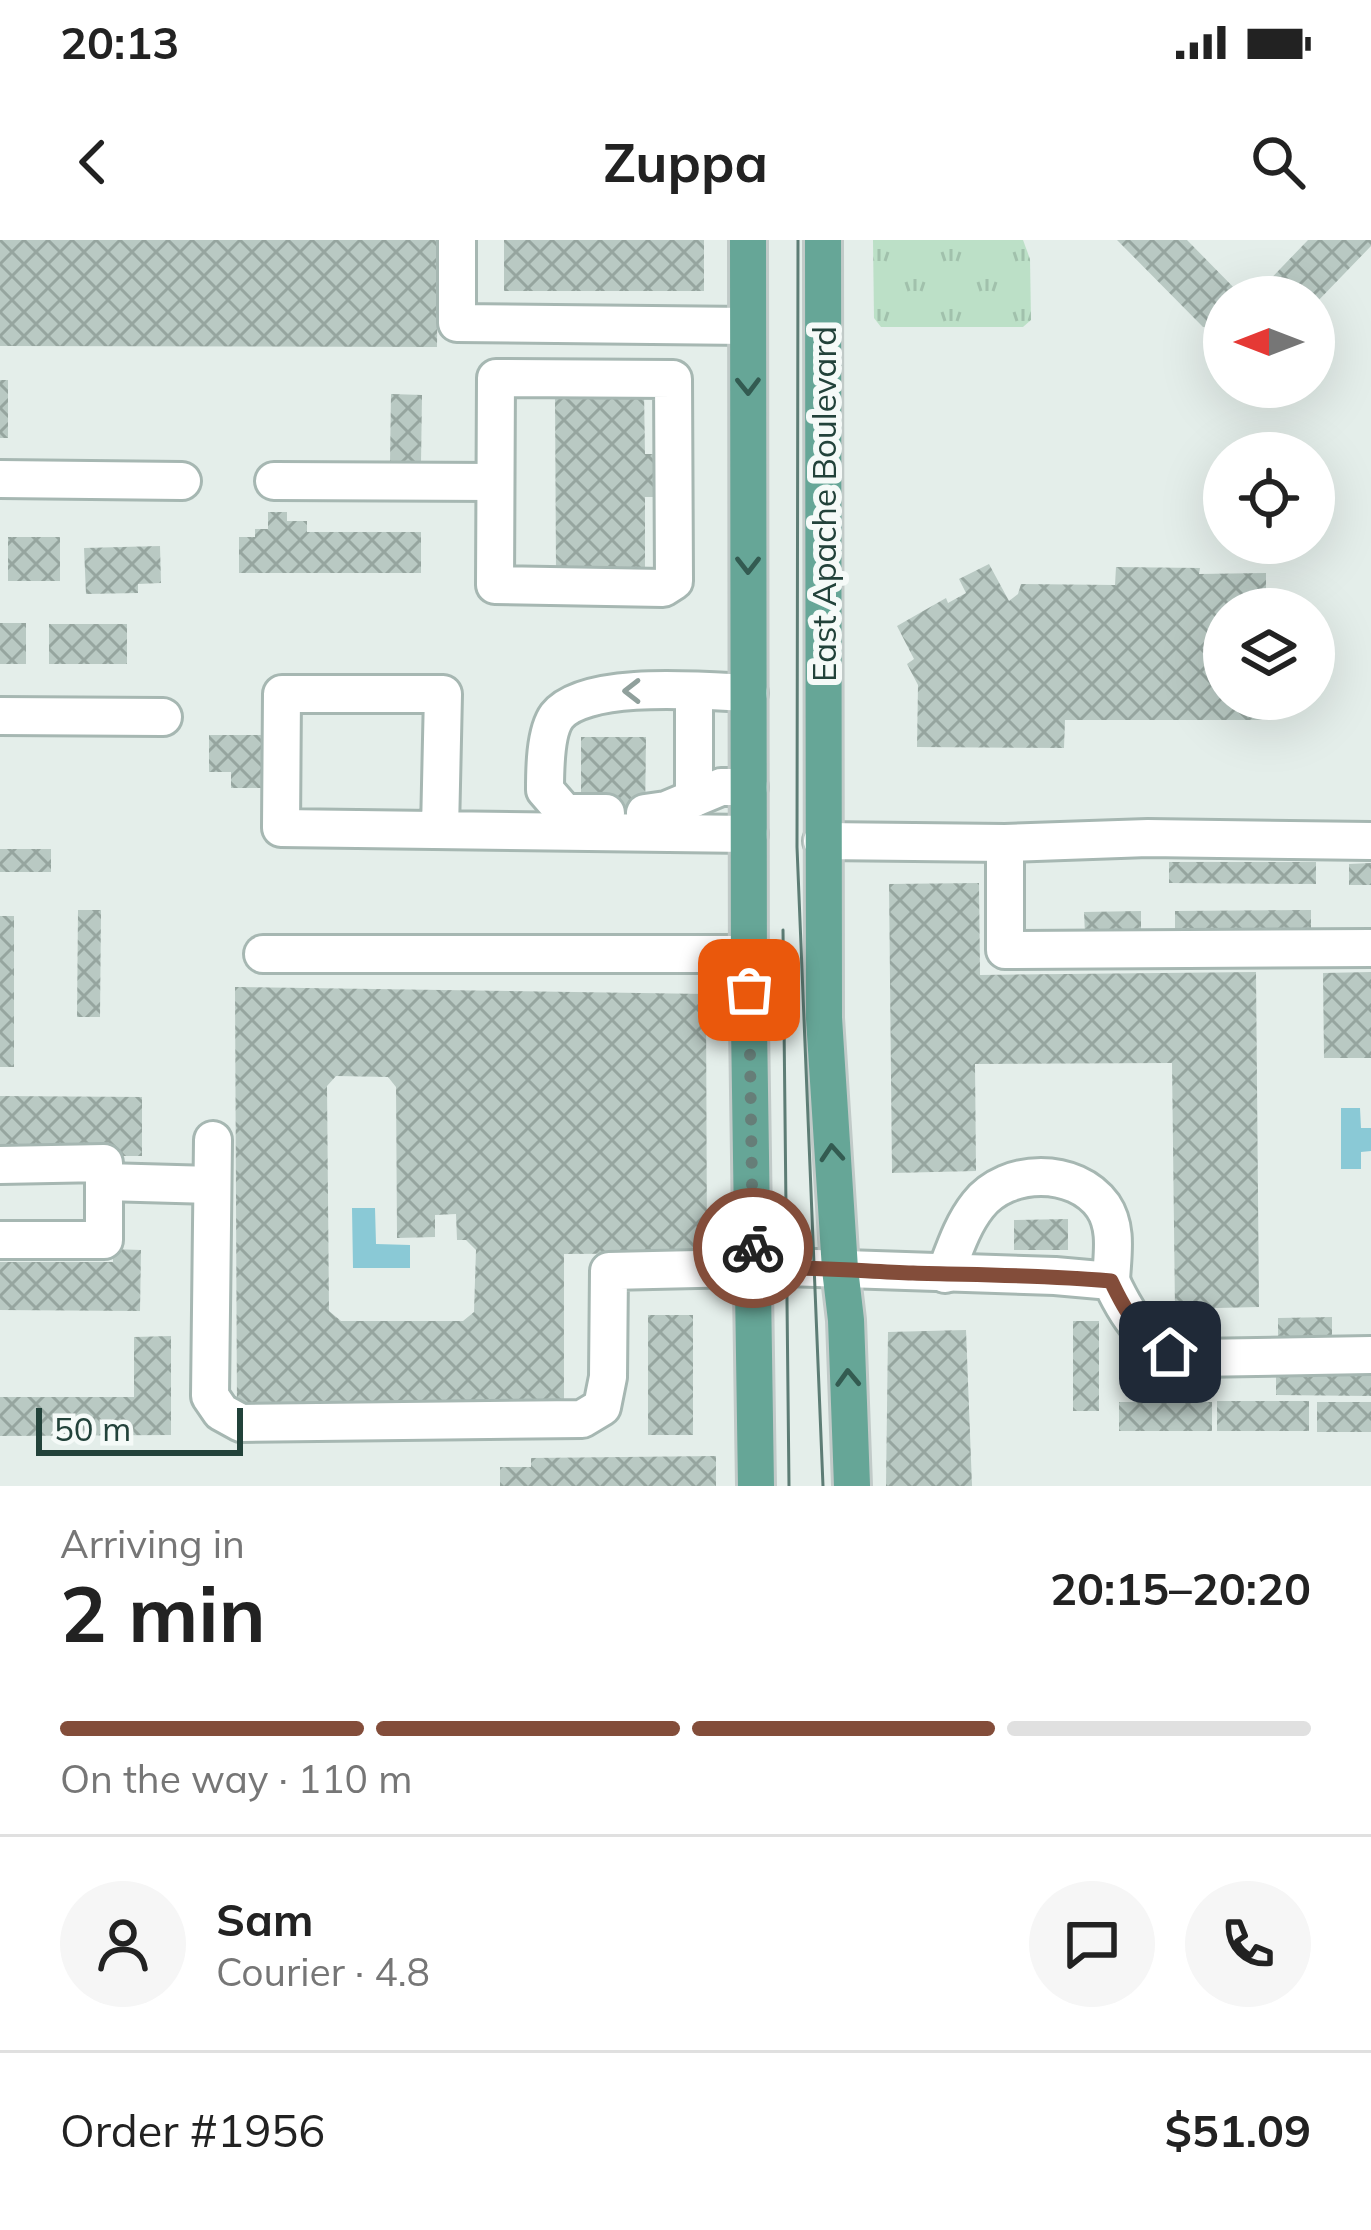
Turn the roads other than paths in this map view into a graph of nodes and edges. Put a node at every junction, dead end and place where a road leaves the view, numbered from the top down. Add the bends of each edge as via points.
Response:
1 (457, 240) edge
2 (748, 240) edge
3 (823, 240) edge
4 (748, 326) junction
5 (0, 479) edge
6 (182, 481) dead end
7 (274, 481) dead end
8 (495, 482) junction
9 (694, 692) junction
10 (749, 693) junction
11 (0, 716) edge
12 (164, 717) dead end
13 (749, 787) junction
14 (694, 798) junction
15 (440, 830) junction
16 (749, 834) junction
17 (822, 841) junction
18 (1371, 841) edge
19 (1005, 843) junction
20 (1371, 948) edge
21 (263, 954) dead end
22 (749, 954) junction
23 (213, 1140) dead end
24 (0, 1166) edge
25 (105, 1182) junction
26 (212, 1185) junction
27 (0, 1240) edge
28 (753, 1268) junction
29 (840, 1270) junction
30 (944, 1274) junction
31 (1111, 1281) junction
32 (1371, 1355) edge
33 (756, 1486) edge
34 (852, 1486) edge

1 - 4 street via 457,323
2 - 4 main road
3 - 17 main road, East Apache Boulevard
4 -> 10 main road
5 - 6 street
7 - 8 street
8 - 8 street via 496,378 673,380 674,581 663,588 495,585
9 - 10 street
9 - 14 street
9 -> 14 street via 585,698 557,716 545,752 545,790 565,813 634,813
10 - 13 main road
11 - 12 street
13 - 14 street
13 - 16 main road
15 - 15 street via 281,827 282,694 442,694
15 - 16 street
16 - 22 main road
17 - 19 street
29 -> 17 main road, East Apache Boulevard
18 - 19 street
19 - 20 street via 1005,950
21 - 22 street
22 - 28 main road
23 - 26 street
24 - 25 street via 104,1163
25 - 26 street
25 - 27 street via 104,1240
26 - 28 street via 210,1396 241,1423 582,1419 602,1408 608,1377 610,1270
28 - 29 street
28 - 33 main road
29 - 30 street
34 -> 29 main road, East Apache Boulevard
30 - 31 street
30 - 31 street via 980,1202 1009,1182 1037,1176 1086,1189 1104,1208 1114,1231
31 - 32 street via 1143,1334 1170,1352

